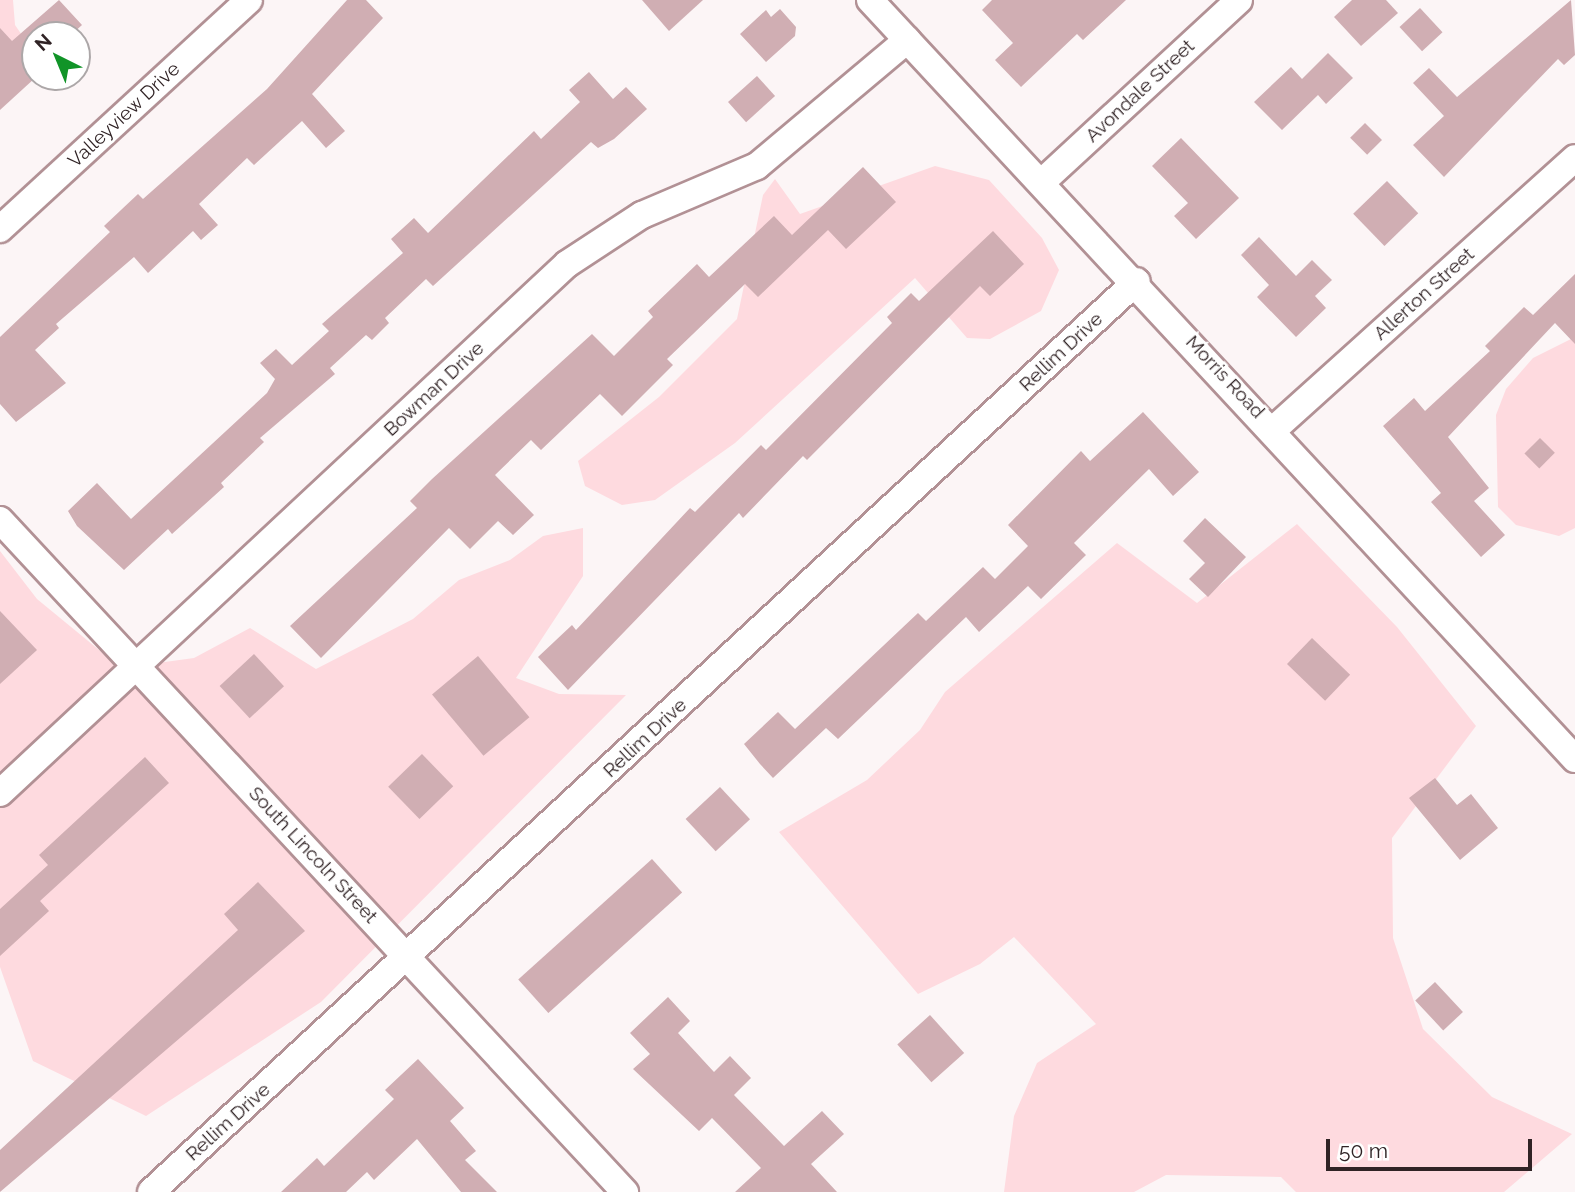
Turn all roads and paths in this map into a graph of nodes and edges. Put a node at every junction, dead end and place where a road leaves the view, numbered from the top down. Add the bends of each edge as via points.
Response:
1 (249, 0) edge
2 (870, 0) edge
3 (1239, 0) edge
4 (907, 40) junction
5 (1575, 158) edge
6 (1042, 182) junction
7 (0, 229) edge
8 (1137, 281) junction
9 (1273, 430) junction
10 (0, 520) edge
11 (137, 669) junction
12 (1575, 759) edge
13 (0, 793) edge
14 (409, 957) junction
15 (151, 1192) edge
16 (625, 1192) edge

1 - 7 street, Valleyview Drive
2 - 4 street, Morris Road
3 - 6 street, Avondale Street
4 - 6 street, Morris Road
4 - 11 street, Bowman Drive via 757,166 642,215 567,264
5 - 9 street, Allerton Street
6 - 8 street, Morris Road
8 - 9 street, Morris Road
8 - 14 street, Rellim Drive
9 - 12 street, Morris Road
10 - 11 street, South Lincoln Street
11 - 13 street, Bowman Drive
11 - 14 street, South Lincoln Street
14 - 15 street, Rellim Drive
14 - 16 street, South Lincoln Street

